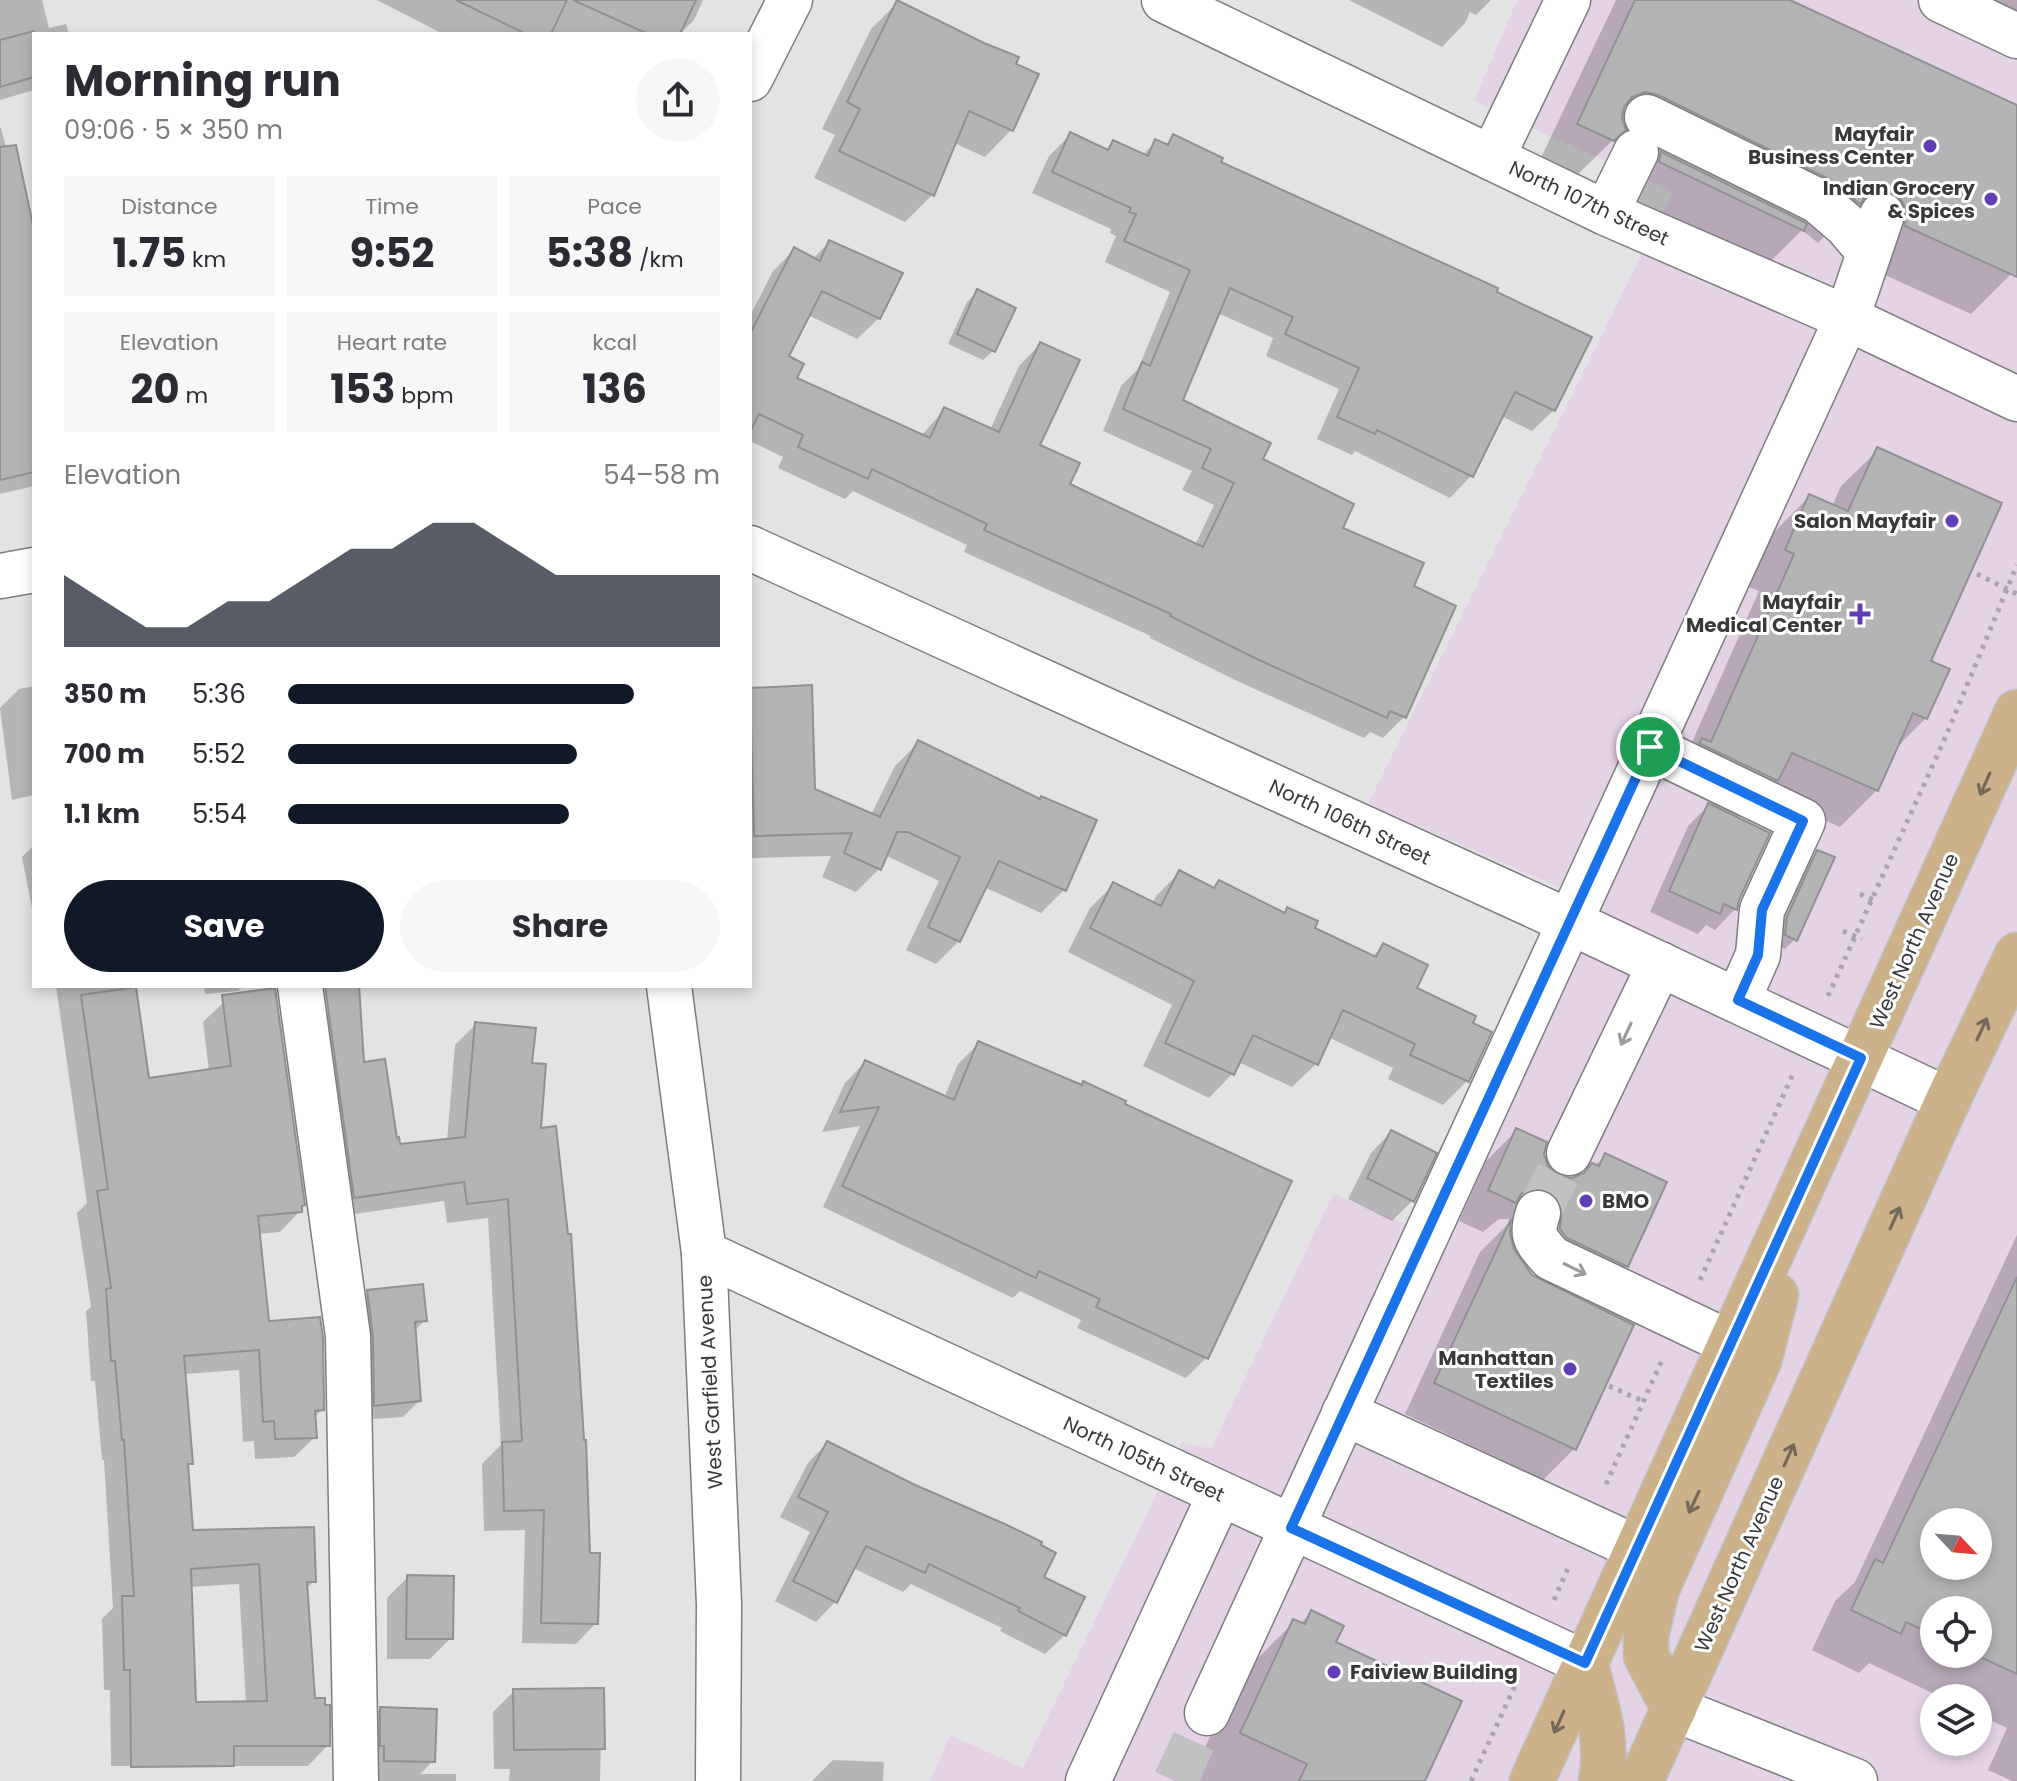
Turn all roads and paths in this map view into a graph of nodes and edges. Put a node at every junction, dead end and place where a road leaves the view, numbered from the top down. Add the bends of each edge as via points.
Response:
1 (790, 0) edge
2 (1164, 0) edge
3 (1568, 0) edge
4 (1941, 0) edge
5 (2017, 36) edge
6 (752, 75) edge
7 (1492, 158) junction
8 (1606, 213) junction
9 (1847, 318) junction
10 (2017, 399) edge
11 (752, 549) edge
12 (2017, 565) edge
13 (32, 570) edge
14 (1977, 574) dead end
15 (0, 576) edge
16 (2007, 589) junction
17 (2017, 594) edge
18 (2017, 712) edge
19 (1650, 747) junction
20 (1860, 894) dead end
21 (1872, 899) junction
22 (1878, 902) dead end
23 (1570, 922) junction
24 (1843, 931) dead end
25 (1854, 936) junction
26 (1862, 939) dead end
27 (2017, 955) edge
28 (1660, 964) junction
29 (1832, 985) dead end
30 (300, 988) edge
31 (669, 988) edge
32 (1738, 1000) junction
33 (1861, 1058) junction
34 (1794, 1072) dead end
35 (1948, 1100) junction
36 (1569, 1153) tunnel mouth
37 (1801, 1192) junction
38 (1538, 1213) tunnel mouth
39 (704, 1253) junction
40 (1697, 1285) dead end
41 (1732, 1344) junction
42 (1670, 1345) dead end
43 (1609, 1386) dead end
44 (1644, 1402) junction
45 (1652, 1406) dead end
46 (1344, 1413) junction
47 (1606, 1485) dead end
48 (1220, 1494) junction
49 (1291, 1528) junction
50 (1637, 1548) junction
51 (1573, 1558) dead end
52 (1557, 1593) dead end
53 (1585, 1663) junction
54 (1518, 1679) dead end
55 (1674, 1709) junction
56 (1207, 1713) tunnel mouth
57 (356, 1781) edge
58 (718, 1781) edge
59 (1088, 1781) edge
60 (1471, 1781) edge
61 (1532, 1781) edge
62 (1601, 1781) edge
63 (1641, 1781) edge
64 (1855, 1781) edge

1 - 6 street
2 - 7 street, North 107th Street
3 - 7 street
4 - 5 street
7 - 8 street, North 107th Street
8 - 9 street, North 107th Street
8 - 9 street via 1642,134 1818,201 1846,225 1876,234
9 - 10 street, North 107th Street
9 - 19 street
11 - 23 street, North 106th Street
12 - 16 path
13 - 15 street
14 - 16 path
16 - 17 path
16 - 21 path
18 -> 33 main road, West North Avenue
19 - 23 street
19 - 32 street via 1803,821 1762,910 1758,955
20 - 21 path
21 - 22 path
21 - 25 path
23 - 28 street, North 106th Street
23 - 46 street
24 - 25 path
25 - 26 path
25 - 29 path
35 -> 27 main road, West North Avenue
28 - 32 street, North 106th Street
28 -> 36 street
30 - 57 street via 348,1336
31 - 39 street, West Garfield Avenue
32 - 33 street, North 106th Street
33 - 35 street, North 106th Street
33 - 37 main road, West North Avenue
34 - 40 path
55 -> 35 main road, West North Avenue
37 - 41 main road, West North Avenue
37 -> 55 main road via 1759,1361 1657,1589 1646,1656
38 -> 41 street via 1533,1230 1551,1258
39 - 48 street, North 105th Street
39 - 58 street, West Garfield Avenue via 719,1604
41 - 50 main road, West North Avenue
42 - 44 path
43 - 44 path
44 - 45 path
44 - 47 path
46 - 49 street
46 - 50 street
48 - 49 street, North 105th Street
48 - 59 street
49 - 53 street, North 105th Street
49 - 56 street
50 - 53 main road, West North Avenue
51 - 52 path
53 -> 61 main road, West North Avenue
53 - 62 main road via 1605,1737
54 - 60 path
55 - 63 main road, West North Avenue
55 - 64 street

